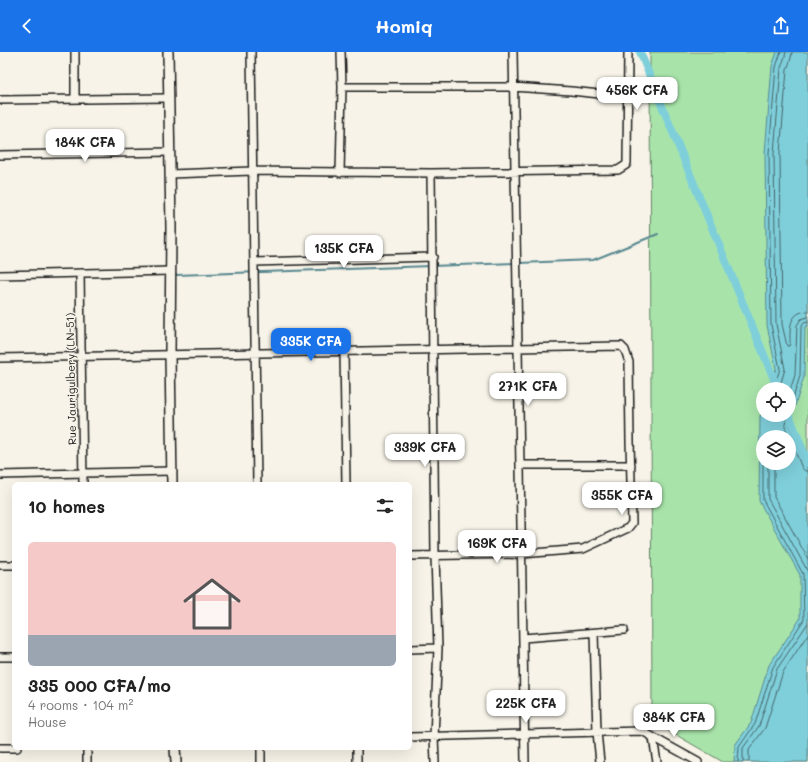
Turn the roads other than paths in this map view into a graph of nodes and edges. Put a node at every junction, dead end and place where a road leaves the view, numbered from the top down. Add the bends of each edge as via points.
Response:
1 (75, 52) edge
2 (168, 52) edge
3 (251, 52) edge
4 (341, 52) edge
5 (513, 52) edge
6 (628, 52) edge
7 (342, 87) junction
8 (513, 88) junction
9 (628, 97) junction
10 (168, 98) junction
11 (75, 99) junction
12 (0, 100) edge
13 (169, 152) junction
14 (0, 155) edge
15 (252, 171) junction
16 (515, 171) junction
17 (340, 173) junction
18 (431, 173) junction
19 (170, 174) junction
20 (433, 257) junction
21 (254, 262) junction
22 (170, 271) junction
23 (80, 273) junction
24 (0, 275) edge
25 (518, 348) junction
26 (434, 350) junction
27 (344, 351) junction
28 (255, 353) junction
29 (170, 355) junction
30 (82, 356) junction
31 (0, 358) edge
32 (631, 464) junction
33 (520, 465) junction
34 (171, 471) junction
35 (83, 473) junction
36 (0, 476) edge
37 (84, 482) edge
38 (172, 482) edge
39 (257, 482) edge
40 (346, 482) edge
41 (521, 554) junction
42 (412, 556) edge
43 (435, 556) junction
44 (12, 565) edge
45 (0, 566) edge
46 (624, 630) dead end
47 (594, 632) junction
48 (523, 638) junction
49 (438, 648) junction
50 (412, 649) edge
51 (0, 657) edge
52 (12, 657) edge
53 (597, 732) junction
54 (524, 734) junction
55 (434, 736) junction
56 (412, 737) edge
57 (654, 738) junction
58 (0, 748) edge
59 (12, 748) edge
60 (87, 750) edge
61 (176, 750) edge
62 (261, 750) edge
63 (357, 750) edge
64 (88, 762) edge
65 (176, 762) edge
66 (261, 762) edge
67 (357, 762) edge
68 (435, 762) edge
69 (525, 762) edge
70 (600, 762) edge
71 (657, 762) edge
72 (698, 762) edge

1 - 11 street
2 - 10 street
3 - 15 street
4 - 7 street
5 - 8 street
6 - 9 street
7 - 8 street
7 - 17 street
8 - 9 street
8 - 16 street
9 - 16 street via 627,163 622,168
10 - 11 street
10 - 13 street
11 - 12 street
13 - 14 street
13 - 19 street
15 - 17 street
15 - 19 street
15 - 21 street
16 - 18 street
16 - 25 street
17 - 18 street
18 - 20 street
19 - 22 street
20 - 21 street
20 - 26 street
21 - 28 street
22 - 23 street
22 - 29 street
23 - 24 street
23 - 30 street, Rue Jaurigulbery (LN-51)
25 - 26 street
25 - 32 street via 621,346 625,350 629,362
25 - 33 street
26 - 27 street
26 - 43 street
27 - 28 street
27 - 40 street
28 - 29 street
28 - 39 street
29 - 30 street
29 - 34 street
30 - 31 street
30 - 35 street, Rue Jaurigulbery (LN-51)
32 - 33 street
32 - 41 street via 632,523 628,528 583,549
33 - 41 street
34 - 35 street
34 - 38 street
35 - 36 street
35 - 37 street, Rue Jaurigulbery (LN-51)
41 - 43 street
41 - 48 street
42 - 43 street
43 - 49 street
44 - 45 street
46 - 47 street
47 - 48 street
47 - 53 street
48 - 54 street
49 - 50 street
49 - 55 street
51 - 52 street
53 - 54 street
53 - 57 street via 642,731
53 - 70 street
54 - 55 street
54 - 69 street
55 - 56 street
55 - 68 street
57 - 71 street
57 - 72 street
58 - 59 street
60 - 64 street
61 - 65 street
62 - 66 street
63 - 67 street

